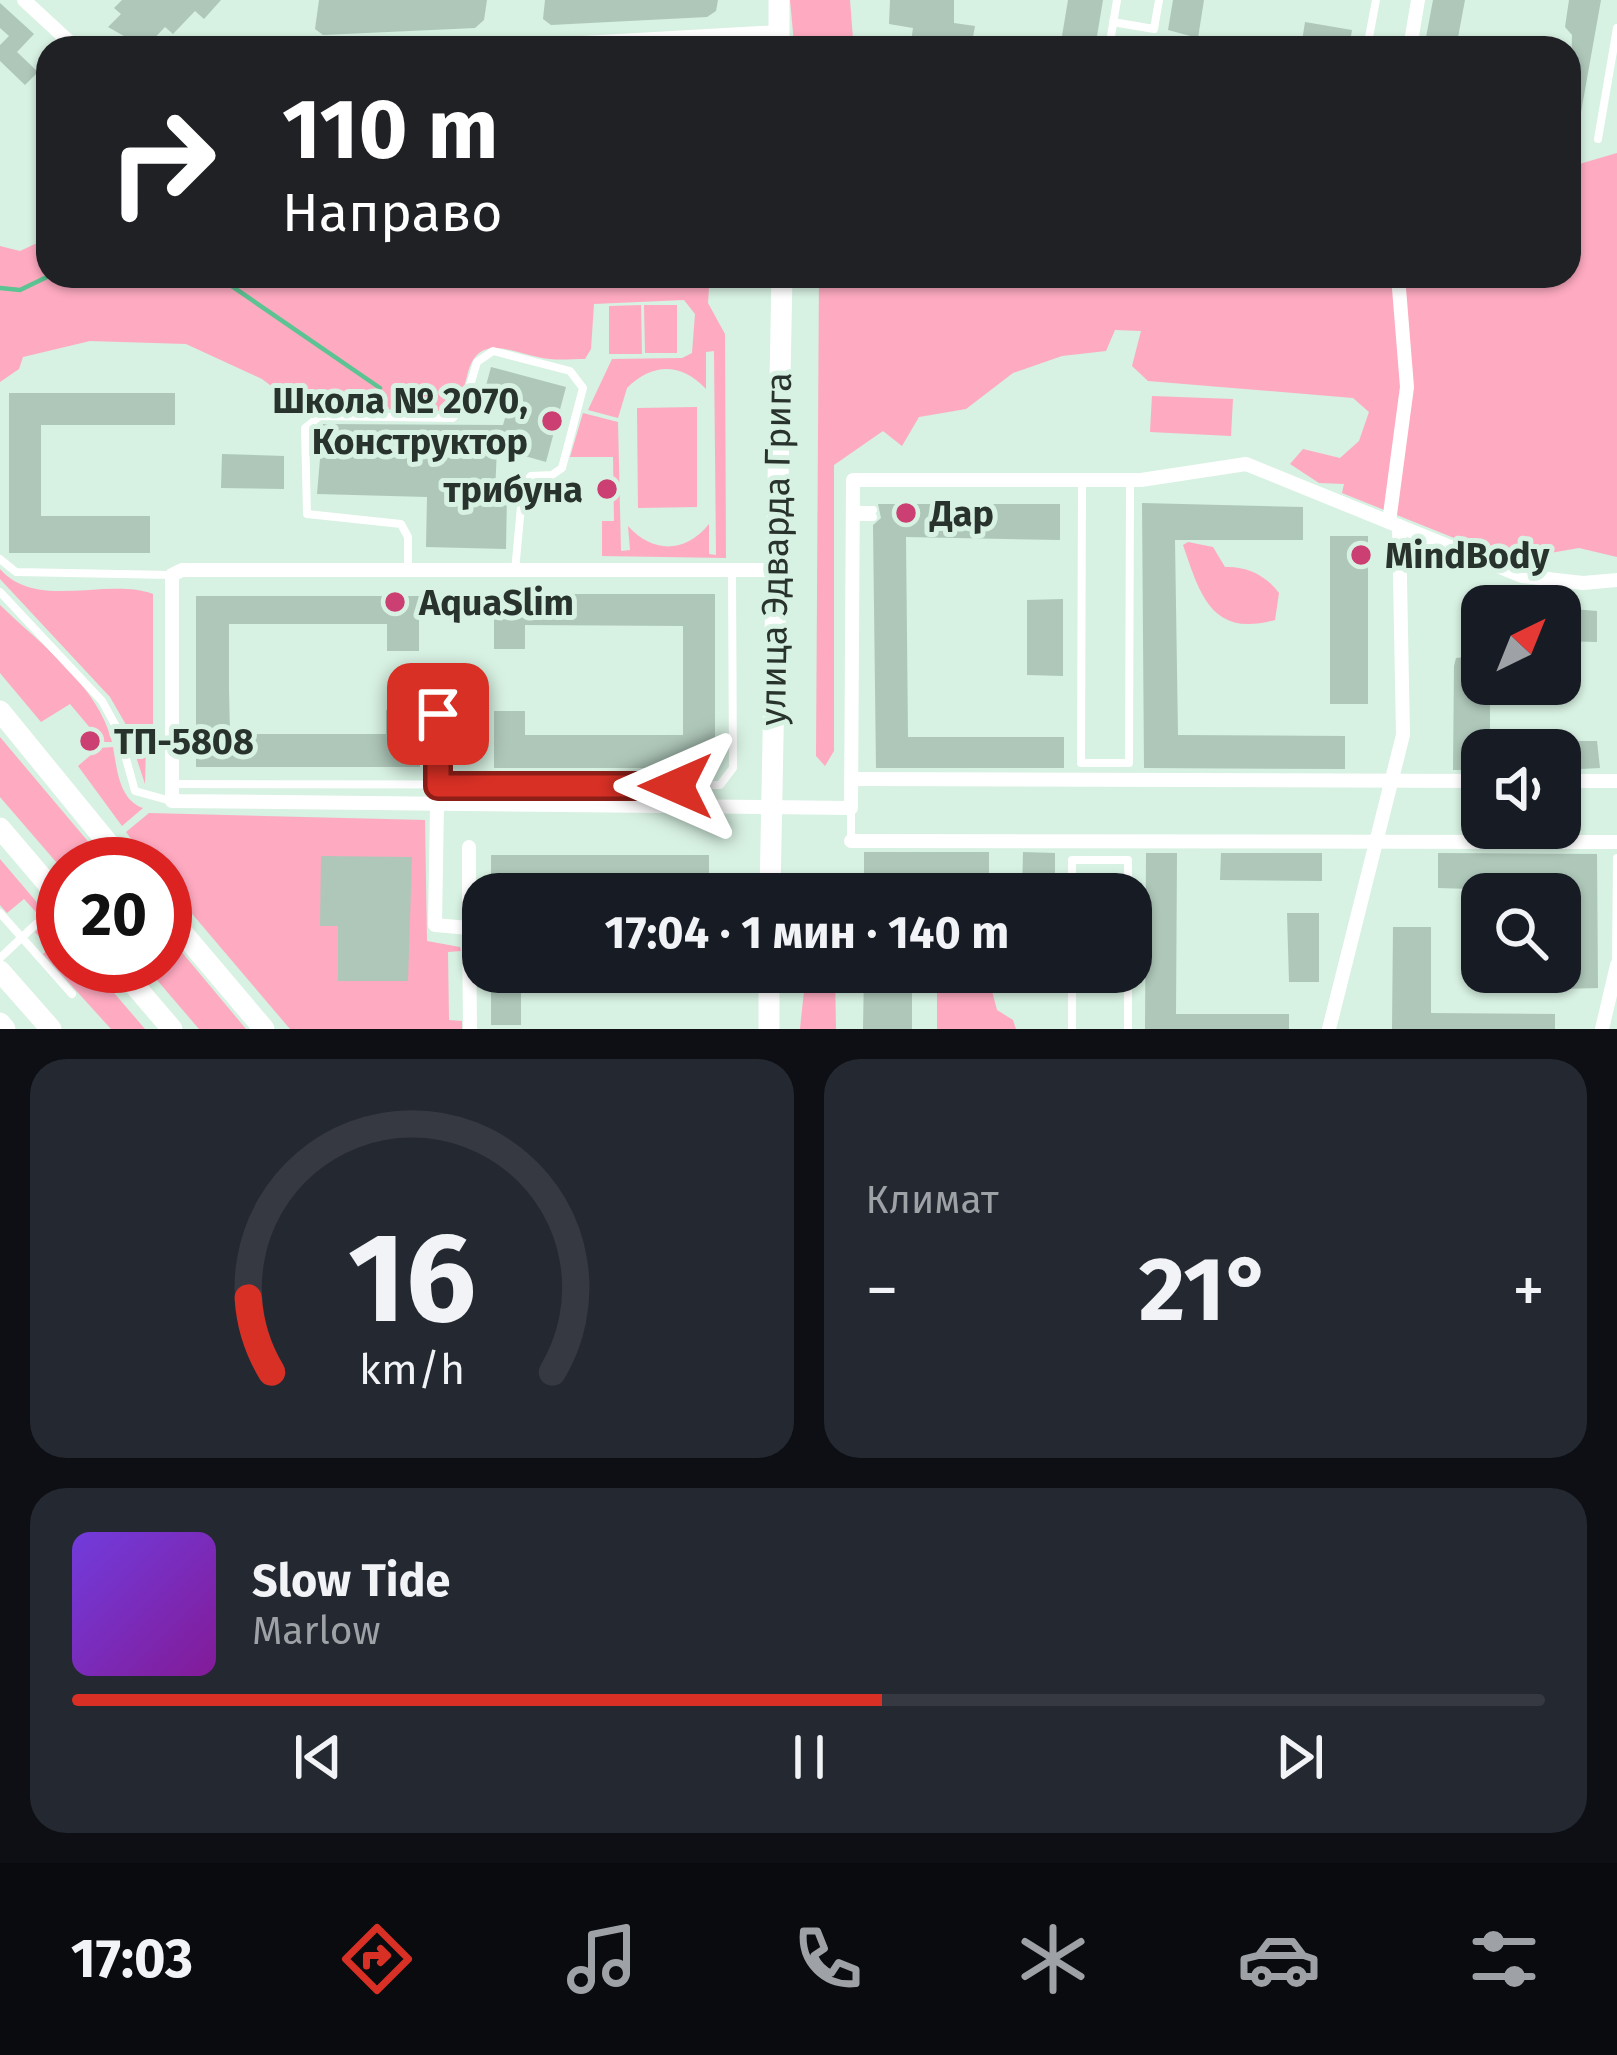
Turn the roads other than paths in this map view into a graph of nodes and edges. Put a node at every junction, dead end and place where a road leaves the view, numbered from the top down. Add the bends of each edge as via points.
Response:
1 (24, 0) edge
2 (779, 0) edge
3 (1117, 0) edge
4 (1160, 0) edge
5 (1376, 0) edge
6 (1418, 0) edge
7 (1114, 22) junction
8 (1617, 28) edge
9 (58, 36) edge
10 (779, 36) edge
11 (1111, 36) edge
12 (1369, 36) edge
13 (1412, 36) edge
14 (1598, 139) dead end
15 (782, 288) edge
16 (1399, 288) edge
17 (1082, 481) junction
18 (1130, 481) junction
19 (852, 513) junction
20 (873, 513) dead end
21 (1394, 524) junction
22 (0, 559) edge
23 (409, 571) junction
24 (774, 571) junction
25 (515, 572) junction
26 (732, 572) junction
27 (172, 575) junction
28 (1617, 580) edge
29 (0, 592) edge
30 (0, 711) edge
31 (438, 714) dead end
32 (851, 779) junction
33 (1391, 781) junction
34 (1461, 781) edge
35 (1581, 781) edge
36 (1617, 782) edge
37 (172, 784) junction
38 (438, 786) junction
39 (172, 801) junction
40 (437, 805) junction
41 (770, 806) junction
42 (851, 808) junction
43 (0, 828) edge
44 (102, 837) edge
45 (850, 841) joint
46 (1376, 841) junction
47 (1617, 842) edge
48 (469, 847) dead end
49 (1617, 858) edge
50 (36, 870) edge
51 (469, 873) edge
52 (770, 873) edge
53 (1072, 873) edge
54 (1127, 873) edge
55 (0, 913) edge
56 (36, 924) dead end
57 (462, 927) edge
58 (22, 938) junction
59 (192, 944) edge
60 (0, 958) edge
61 (1617, 964) edge
62 (0, 971) edge
63 (141, 993) edge
64 (470, 993) edge
65 (769, 993) edge
66 (1072, 993) edge
67 (1128, 993) edge
68 (72, 994) dead end
69 (51, 1029) edge
70 (172, 1029) edge
71 (264, 1029) edge
72 (470, 1029) edge
73 (769, 1029) edge
74 (1072, 1029) edge
75 (1128, 1029) edge
76 (1329, 1029) edge
77 (1601, 1029) edge

1 - 9 street via 35,21
2 - 10 street
3 - 7 lane
4 - 7 lane via 1154,29
5 - 12 lane
6 - 13 street
7 - 11 lane
8 - 14 lane
15 - 24 street, улица Эдварда Грига
16 - 21 street via 1407,387
17 - 18 street
17 - 18 lane via 1081,763 1130,763
17 - 19 street via 853,480
18 - 21 street via 1246,464
19 - 20 lane
19 - 32 street
21 - 28 street via 1522,576
21 - 33 street via 1402,735
22 - 27 lane via 16,572
23 - 25 street
23 - 25 lane via 401,524 307,514 304,428 320,416 453,418 476,362 497,351 570,370 583,388 562,468 523,485
23 - 27 street
24 - 26 street
24 - 41 street, улица Эдварда Грига
25 - 26 street
26 - 38 lane via 733,768 724,782
27 - 37 street
29 - 39 lane via 102,700 135,791
30 - 44 street
31 - 38 lane
32 - 33 street
32 - 42 street
33 - 34 street
33 - 46 street
35 - 36 street
37 - 38 lane
37 - 39 street
39 - 40 street
40 - 41 street
40 - 57 street via 435,925
41 - 42 street
41 - 52 street, улица Эдварда Грига
42 - 45 lane
43 - 50 street
45 - 46 street
46 - 47 street
46 - 76 street
48 - 51 street
49 - 61 lane
53 - 54 lane via 1072,860 1127,860
55 - 58 lane
56 - 58 lane
58 - 60 lane
58 - 68 lane
59 - 71 street
61 - 77 street
62 - 69 street
63 - 70 street
64 - 72 street
65 - 73 street
66 - 74 lane
67 - 75 lane

